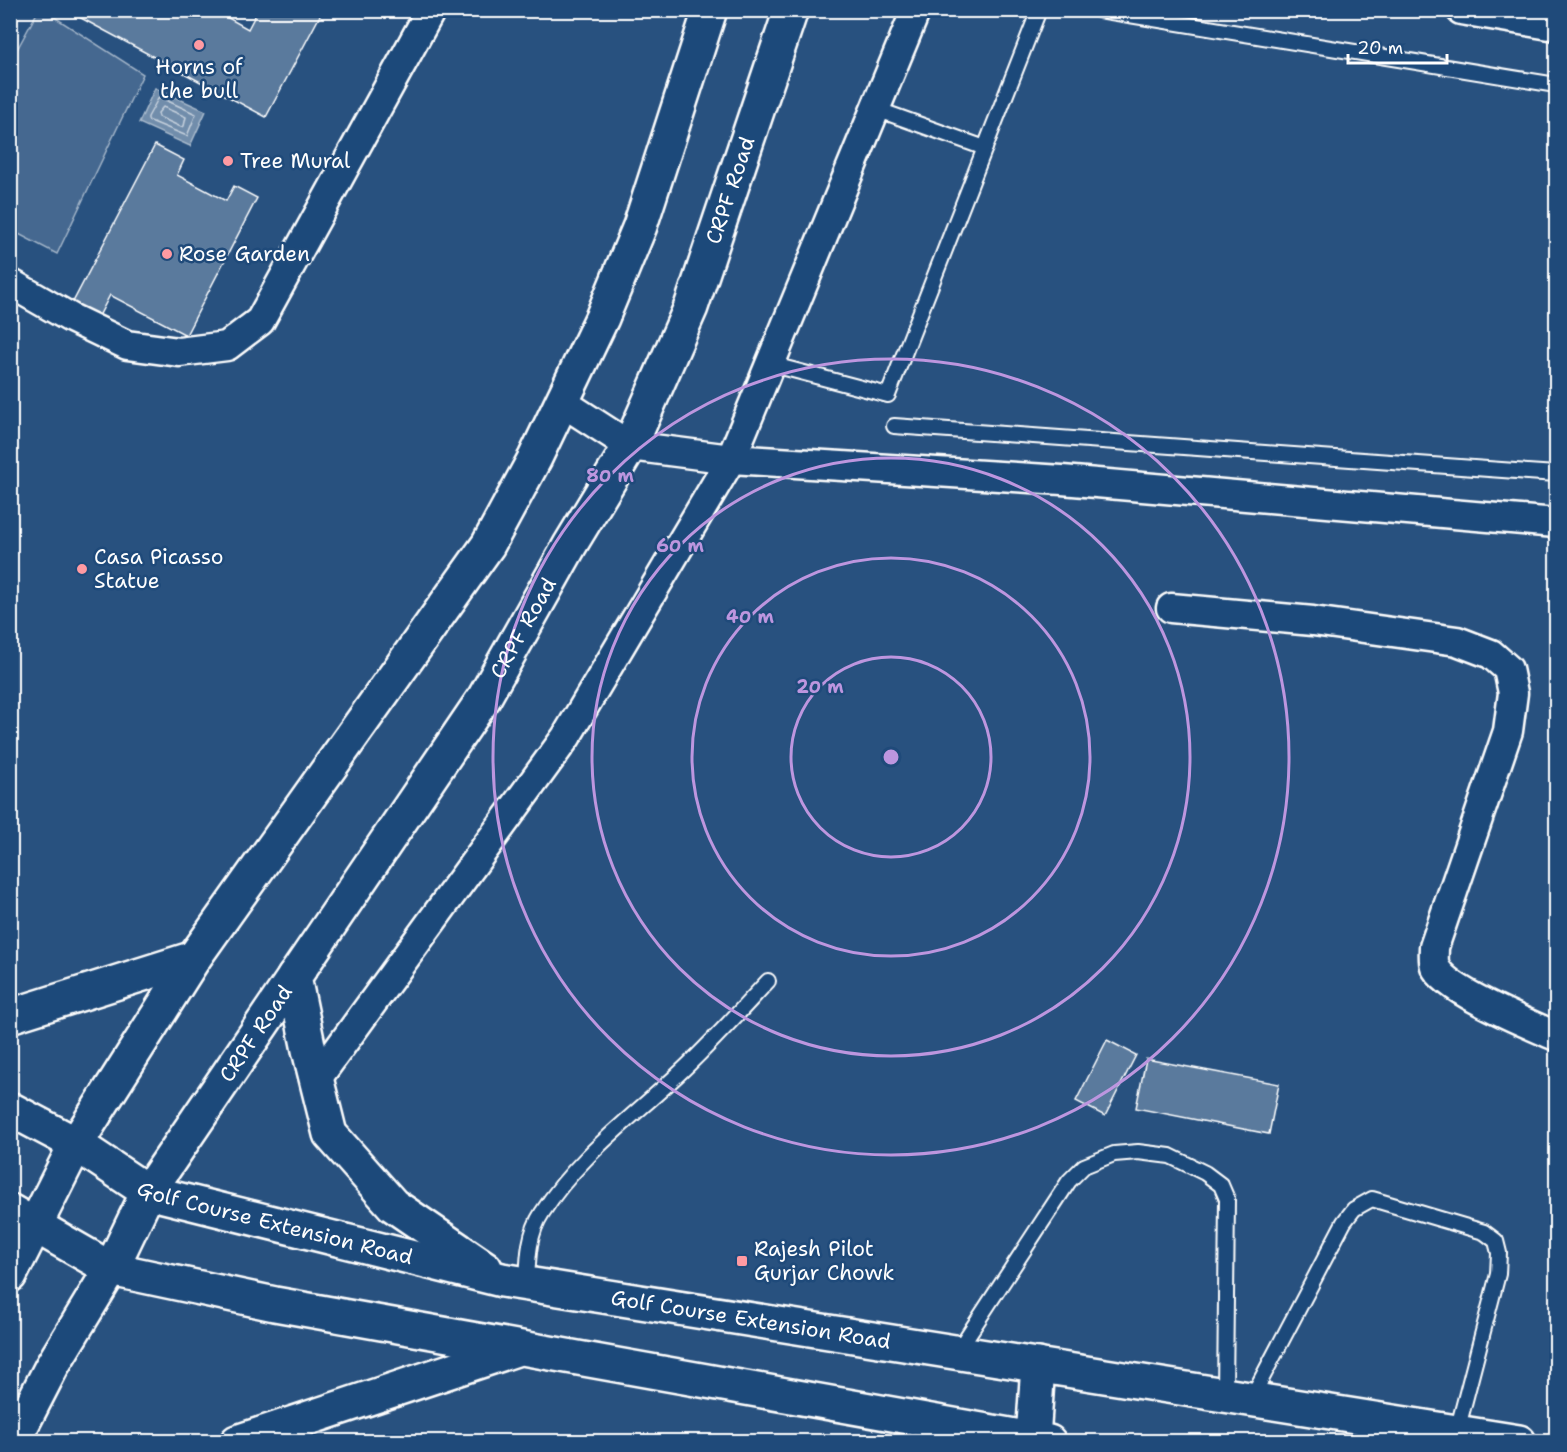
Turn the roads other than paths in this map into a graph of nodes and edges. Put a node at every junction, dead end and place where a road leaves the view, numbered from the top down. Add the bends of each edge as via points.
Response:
1 (431, 10) edge
2 (710, 10) edge
3 (790, 10) edge
4 (916, 10) edge
5 (1039, 10) edge
6 (1099, 10) edge
7 (1461, 10) edge
8 (1557, 26) edge
9 (1557, 85) edge
10 (876, 109) junction
11 (985, 148) junction
12 (10, 283) edge
13 (770, 364) junction
14 (562, 402) junction
15 (894, 426) dead end
16 (630, 446) junction
17 (731, 459) junction
18 (1557, 474) edge
19 (1557, 523) edge
20 (1171, 608) dead end
21 (194, 958) junction
22 (294, 977) junction
23 (768, 981) dead end
24 (10, 1016) edge
25 (1557, 1036) edge
26 (316, 1080) junction
27 (10, 1109) edge
28 (76, 1144) junction
29 (148, 1192) junction
30 (23, 1218) edge
31 (111, 1269) junction
32 (10, 1275) edge
33 (514, 1282) junction
34 (520, 1348) junction
35 (957, 1352) junction
36 (1038, 1365) junction
37 (1238, 1397) junction
38 (1457, 1432) junction
39 (1041, 1440) edge
40 (1518, 1441) edge
41 (13, 1442) edge
42 (237, 1442) edge

1 - 12 street via 260,321 227,346 179,352 127,345
2 - 14 main road via 640,226
3 - 16 main road, CRPF Road via 692,307
4 - 10 street
5 - 11 lane
6 - 9 lane
7 - 8 street
10 - 11 lane
10 - 13 street
11 - 13 lane via 888,395
13 - 17 street
14 - 16 street
14 - 21 main road via 488,545
15 - 18 lane
16 - 17 street
16 - 22 main road, CRPF Road via 484,698
17 - 19 street via 1062,480
17 - 26 street via 566,737
20 - 25 street via 1313,621 1457,641 1491,654 1508,669 1513,693 1508,731 1434,947 1435,966 1447,981 1485,1003
21 - 24 main road
21 - 28 main road
22 - 26 main road
22 - 29 main road, CRPF Road
23 - 33 lane via 690,1063 585,1160 541,1214
26 - 33 main road via 330,1134 393,1206
27 - 28 main road, Golf Course Extension Road
28 - 29 main road, Golf Course Extension Road
28 - 30 main road
29 - 31 main road, CRPF Road
29 - 33 main road, Golf Course Extension Road
30 - 31 main road
30 - 32 main road
31 - 34 main road via 275,1304
31 - 41 main road, CRPF Road via 52,1366
33 - 35 main road, Golf Course Extension Road
34 - 39 main road
34 - 42 main road
35 - 36 main road, Golf Course Extension Road
35 - 37 lane via 1069,1181 1084,1166 1114,1154 1170,1156 1221,1185 1227,1199
36 - 37 main road, Golf Course Extension Road
36 - 39 main road
37 - 38 main road, Golf Course Extension Road
37 - 38 lane via 1344,1222 1354,1209 1372,1199 1484,1232 1497,1241 1498,1274
38 - 40 main road, Golf Course Extension Road

